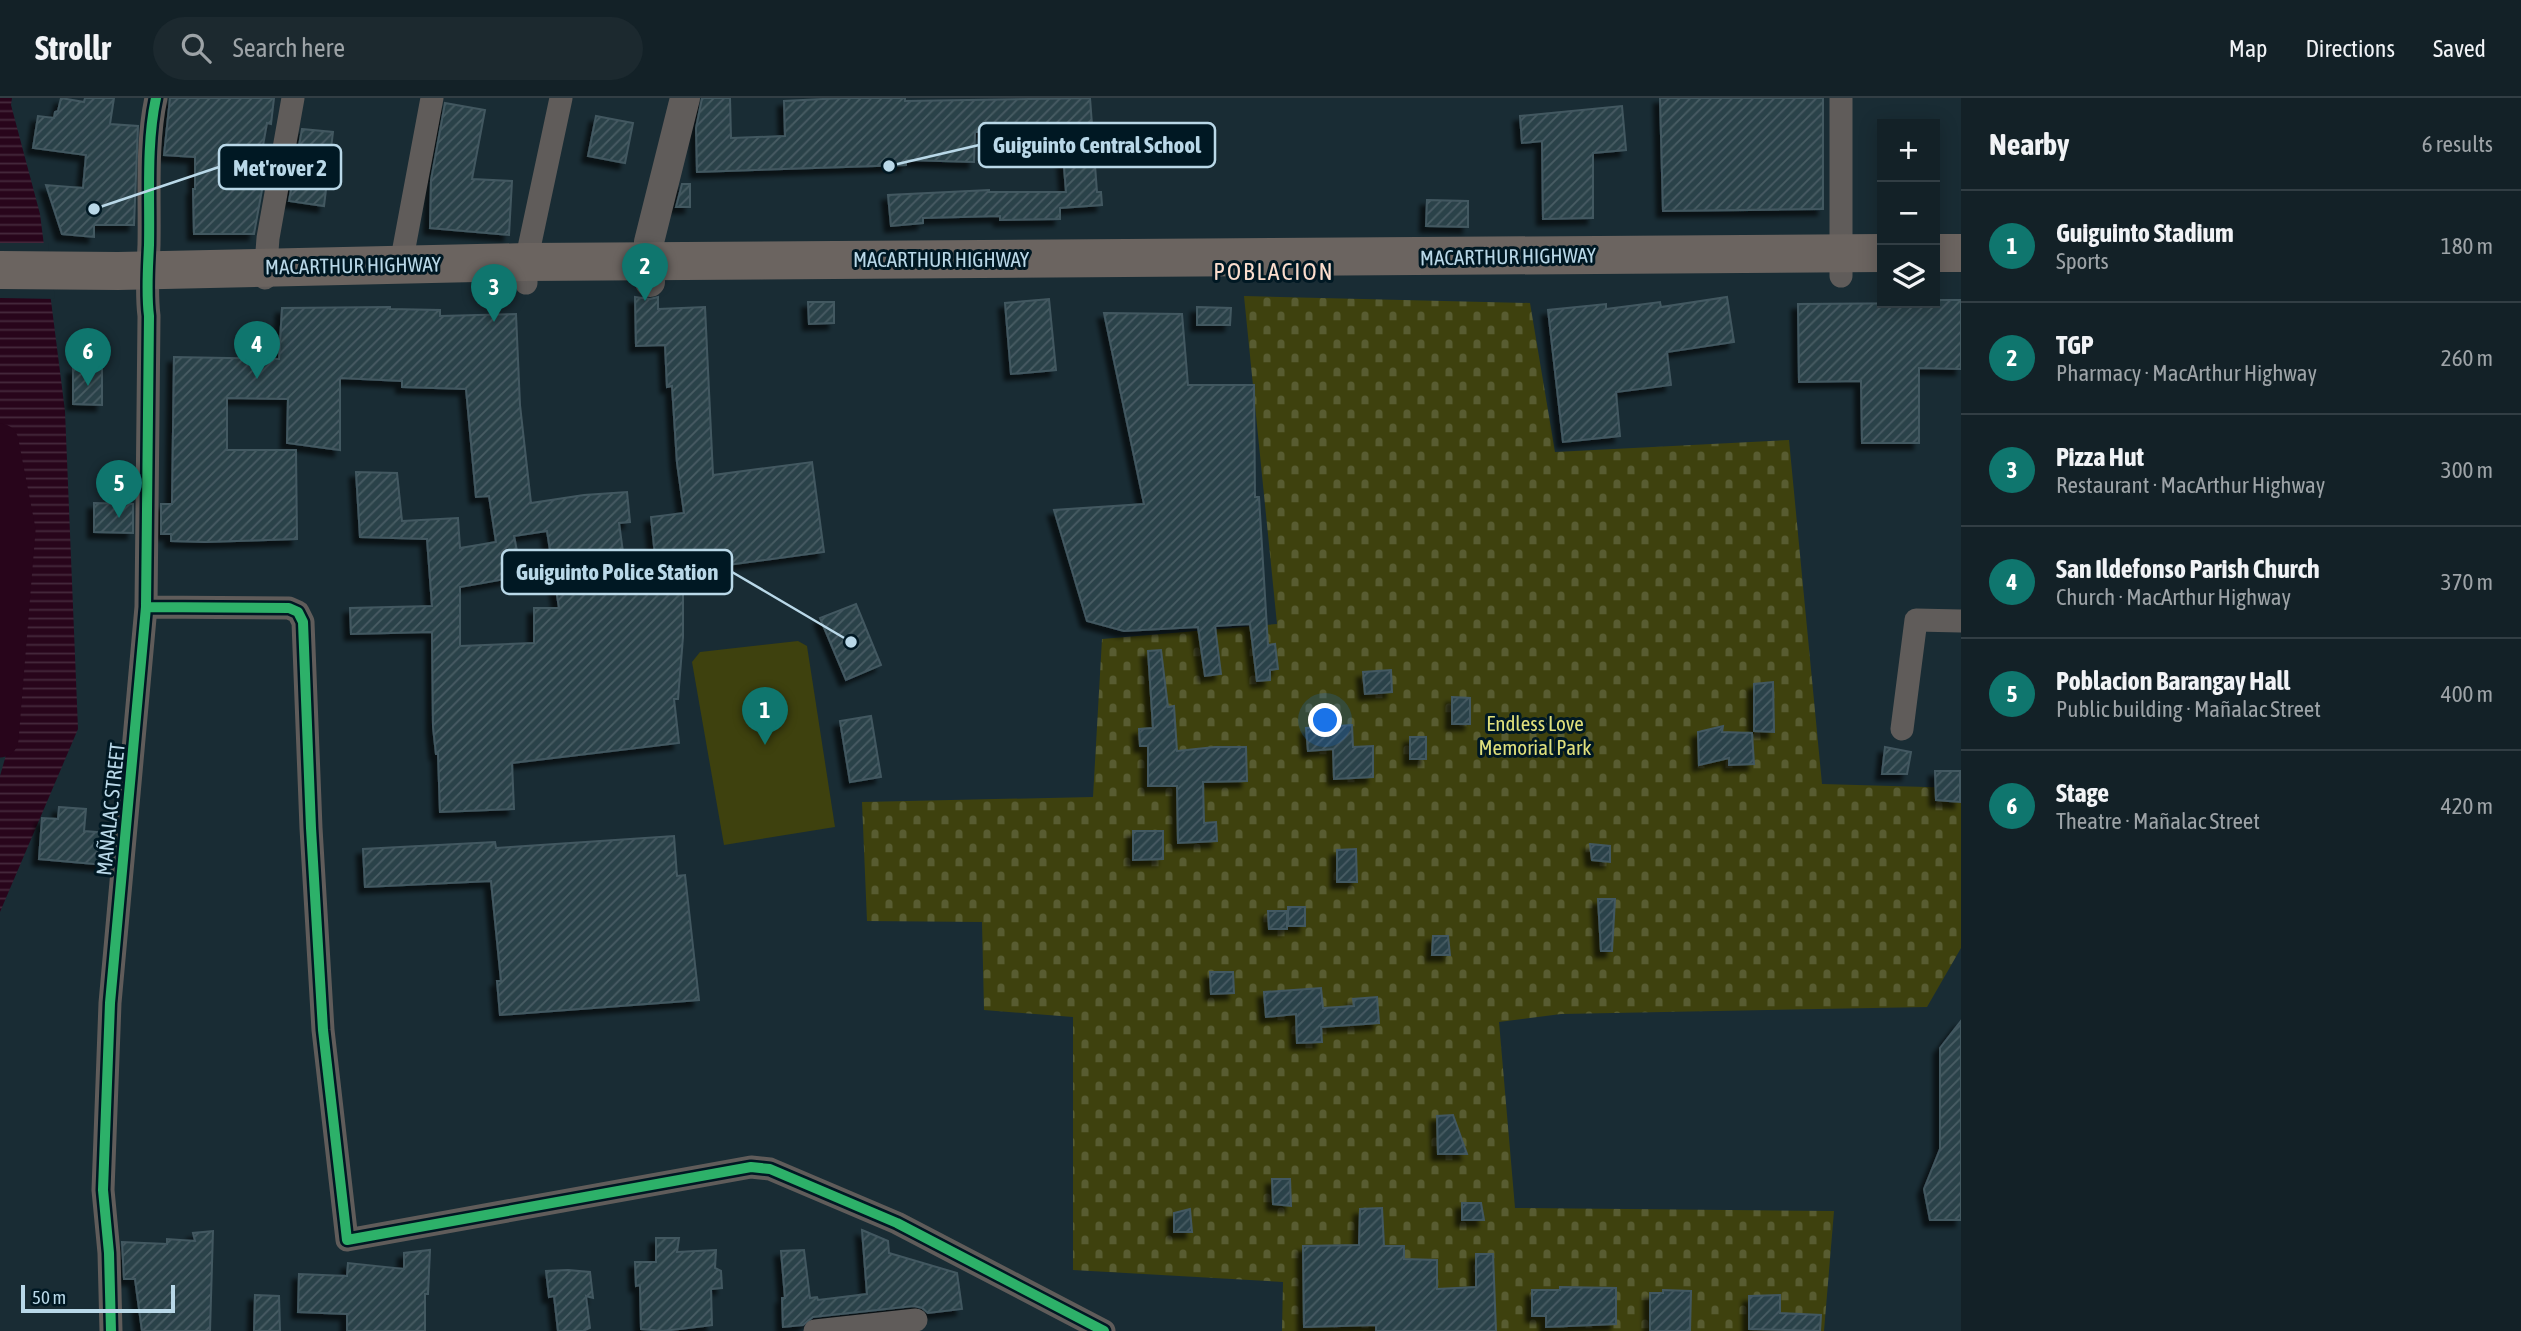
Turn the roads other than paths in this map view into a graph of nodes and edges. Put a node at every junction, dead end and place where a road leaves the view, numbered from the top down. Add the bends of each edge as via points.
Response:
1 (156, 98) edge
2 (293, 98) edge
3 (432, 98) edge
4 (561, 98) edge
5 (685, 98) edge
6 (1841, 98) edge
7 (1940, 253) edge
8 (1961, 253) edge
9 (1877, 254) edge
10 (401, 264) junction
11 (1841, 264) junction
12 (0, 270) edge
13 (526, 272) junction
14 (650, 272) junction
15 (1877, 275) edge
16 (1940, 276) edge
17 (1961, 276) edge
18 (265, 277) junction
19 (132, 280) junction
20 (0, 290) edge
21 (146, 607) junction
22 (1961, 621) edge
23 (1902, 729) dead end
24 (916, 1320) dead end
25 (111, 1331) edge
26 (815, 1331) edge
27 (1104, 1331) edge

1 - 19 street, MAÑALAC STREET via 148,203
2 - 18 street
3 - 10 street
4 - 13 street
5 - 14 street via 649,242
6 - 11 street
7 - 8 highway
9 - 11 highway, MACARTHUR HIGHWAY
10 - 13 highway, MACARTHUR HIGHWAY
10 - 18 highway, MACARTHUR HIGHWAY
11 - 14 highway, MACARTHUR HIGHWAY
11 - 15 highway, MACARTHUR HIGHWAY
12 - 19 highway, MACARTHUR HIGHWAY
13 - 14 highway, MACARTHUR HIGHWAY
13 - 18 highway, MACARTHUR HIGHWAY
16 - 17 highway
18 - 19 highway, MACARTHUR HIGHWAY
19 - 20 highway, MACARTHUR HIGHWAY
19 - 21 street, MAÑALAC STREET via 149,316
21 - 25 street, MAÑALAC STREET via 110,1003 103,1190
21 - 27 street via 289,608 298,612 303,622 323,1030 347,1240 751,1167 770,1169 897,1223
22 - 23 street via 1916,620
24 - 26 street

